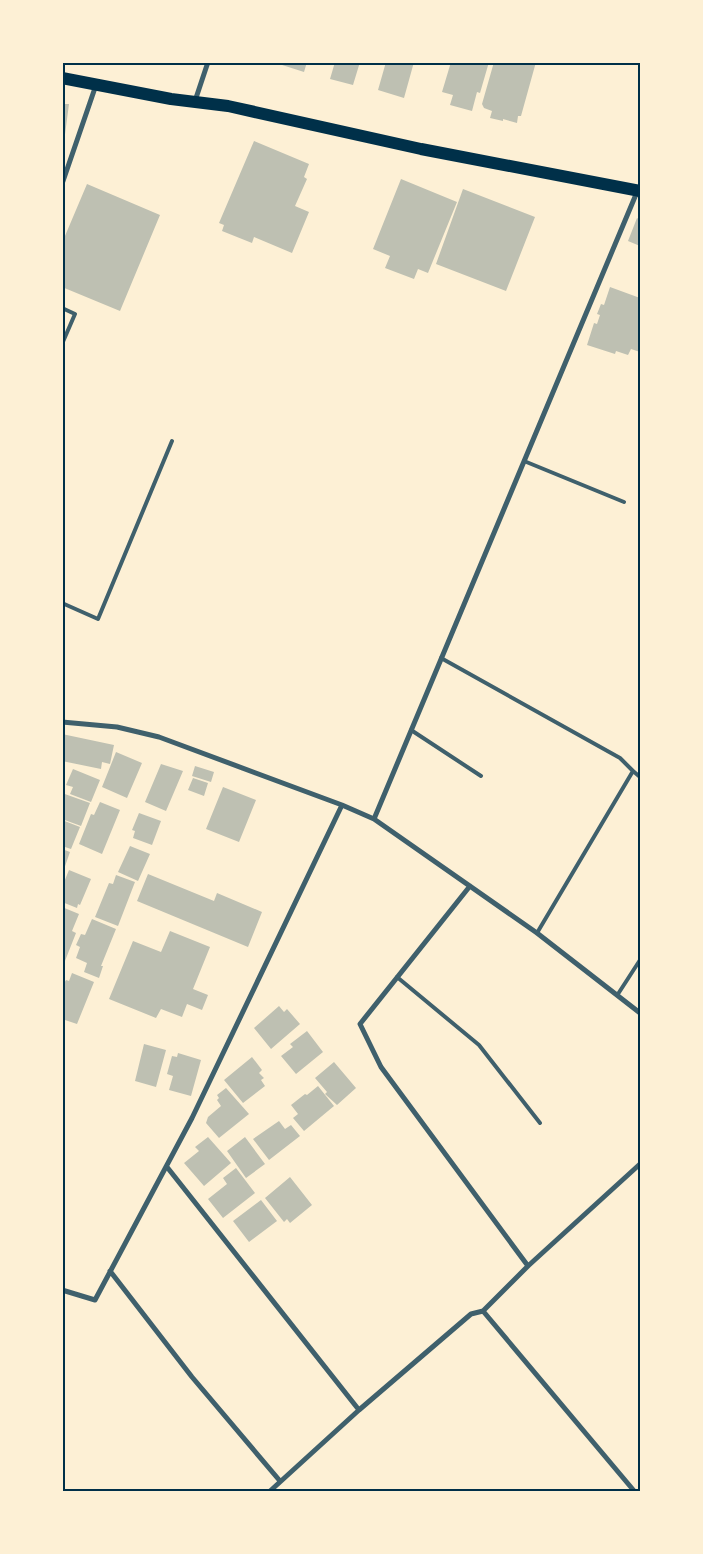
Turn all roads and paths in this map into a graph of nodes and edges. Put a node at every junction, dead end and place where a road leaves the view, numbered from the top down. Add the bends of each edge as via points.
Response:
1 (208, 62) edge
2 (62, 78) edge
3 (96, 85) junction
4 (195, 101) junction
5 (62, 184) edge
6 (640, 189) edge
7 (62, 308) edge
8 (62, 344) edge
9 (172, 441) dead end
10 (524, 461) junction
11 (624, 502) dead end
12 (62, 603) edge
13 (441, 658) junction
14 (62, 722) edge
15 (411, 730) junction
16 (633, 770) junction
17 (482, 776) dead end
18 (640, 777) edge
19 (342, 805) junction
20 (374, 819) junction
21 (470, 886) junction
22 (537, 933) junction
23 (640, 960) edge
24 (398, 977) junction
25 (618, 994) junction
26 (640, 1013) edge
27 (540, 1123) dead end
28 (640, 1164) edge
29 (166, 1167) junction
30 (528, 1266) junction
31 (110, 1271) junction
32 (62, 1290) edge
33 (482, 1311) junction
34 (359, 1410) junction
35 (280, 1481) junction
36 (271, 1491) edge
37 (635, 1492) edge

1 - 4 street
2 - 3 main road
3 - 4 main road
3 - 5 street
4 - 6 main road via 421,149
6 - 10 street
7 - 8 lane via 75,314
9 - 12 lane via 98,619
10 - 11 lane
10 - 13 street
13 - 15 street
13 - 16 lane via 620,758
14 - 19 street via 117,727 158,737
15 - 17 lane
15 - 20 street
16 - 18 lane
16 - 22 lane
19 - 20 street
19 - 29 street via 233,1035
20 - 21 street
21 - 22 street
21 - 24 street
22 - 25 street
23 - 25 lane
24 - 27 lane via 480,1046
24 - 30 street via 360,1024 381,1068
25 - 26 street
28 - 30 street
29 - 31 street
29 - 34 street
30 - 33 street
31 - 32 street via 95,1300
31 - 35 street via 192,1377
33 - 34 street via 471,1314
33 - 37 street
34 - 35 street
35 - 36 street

